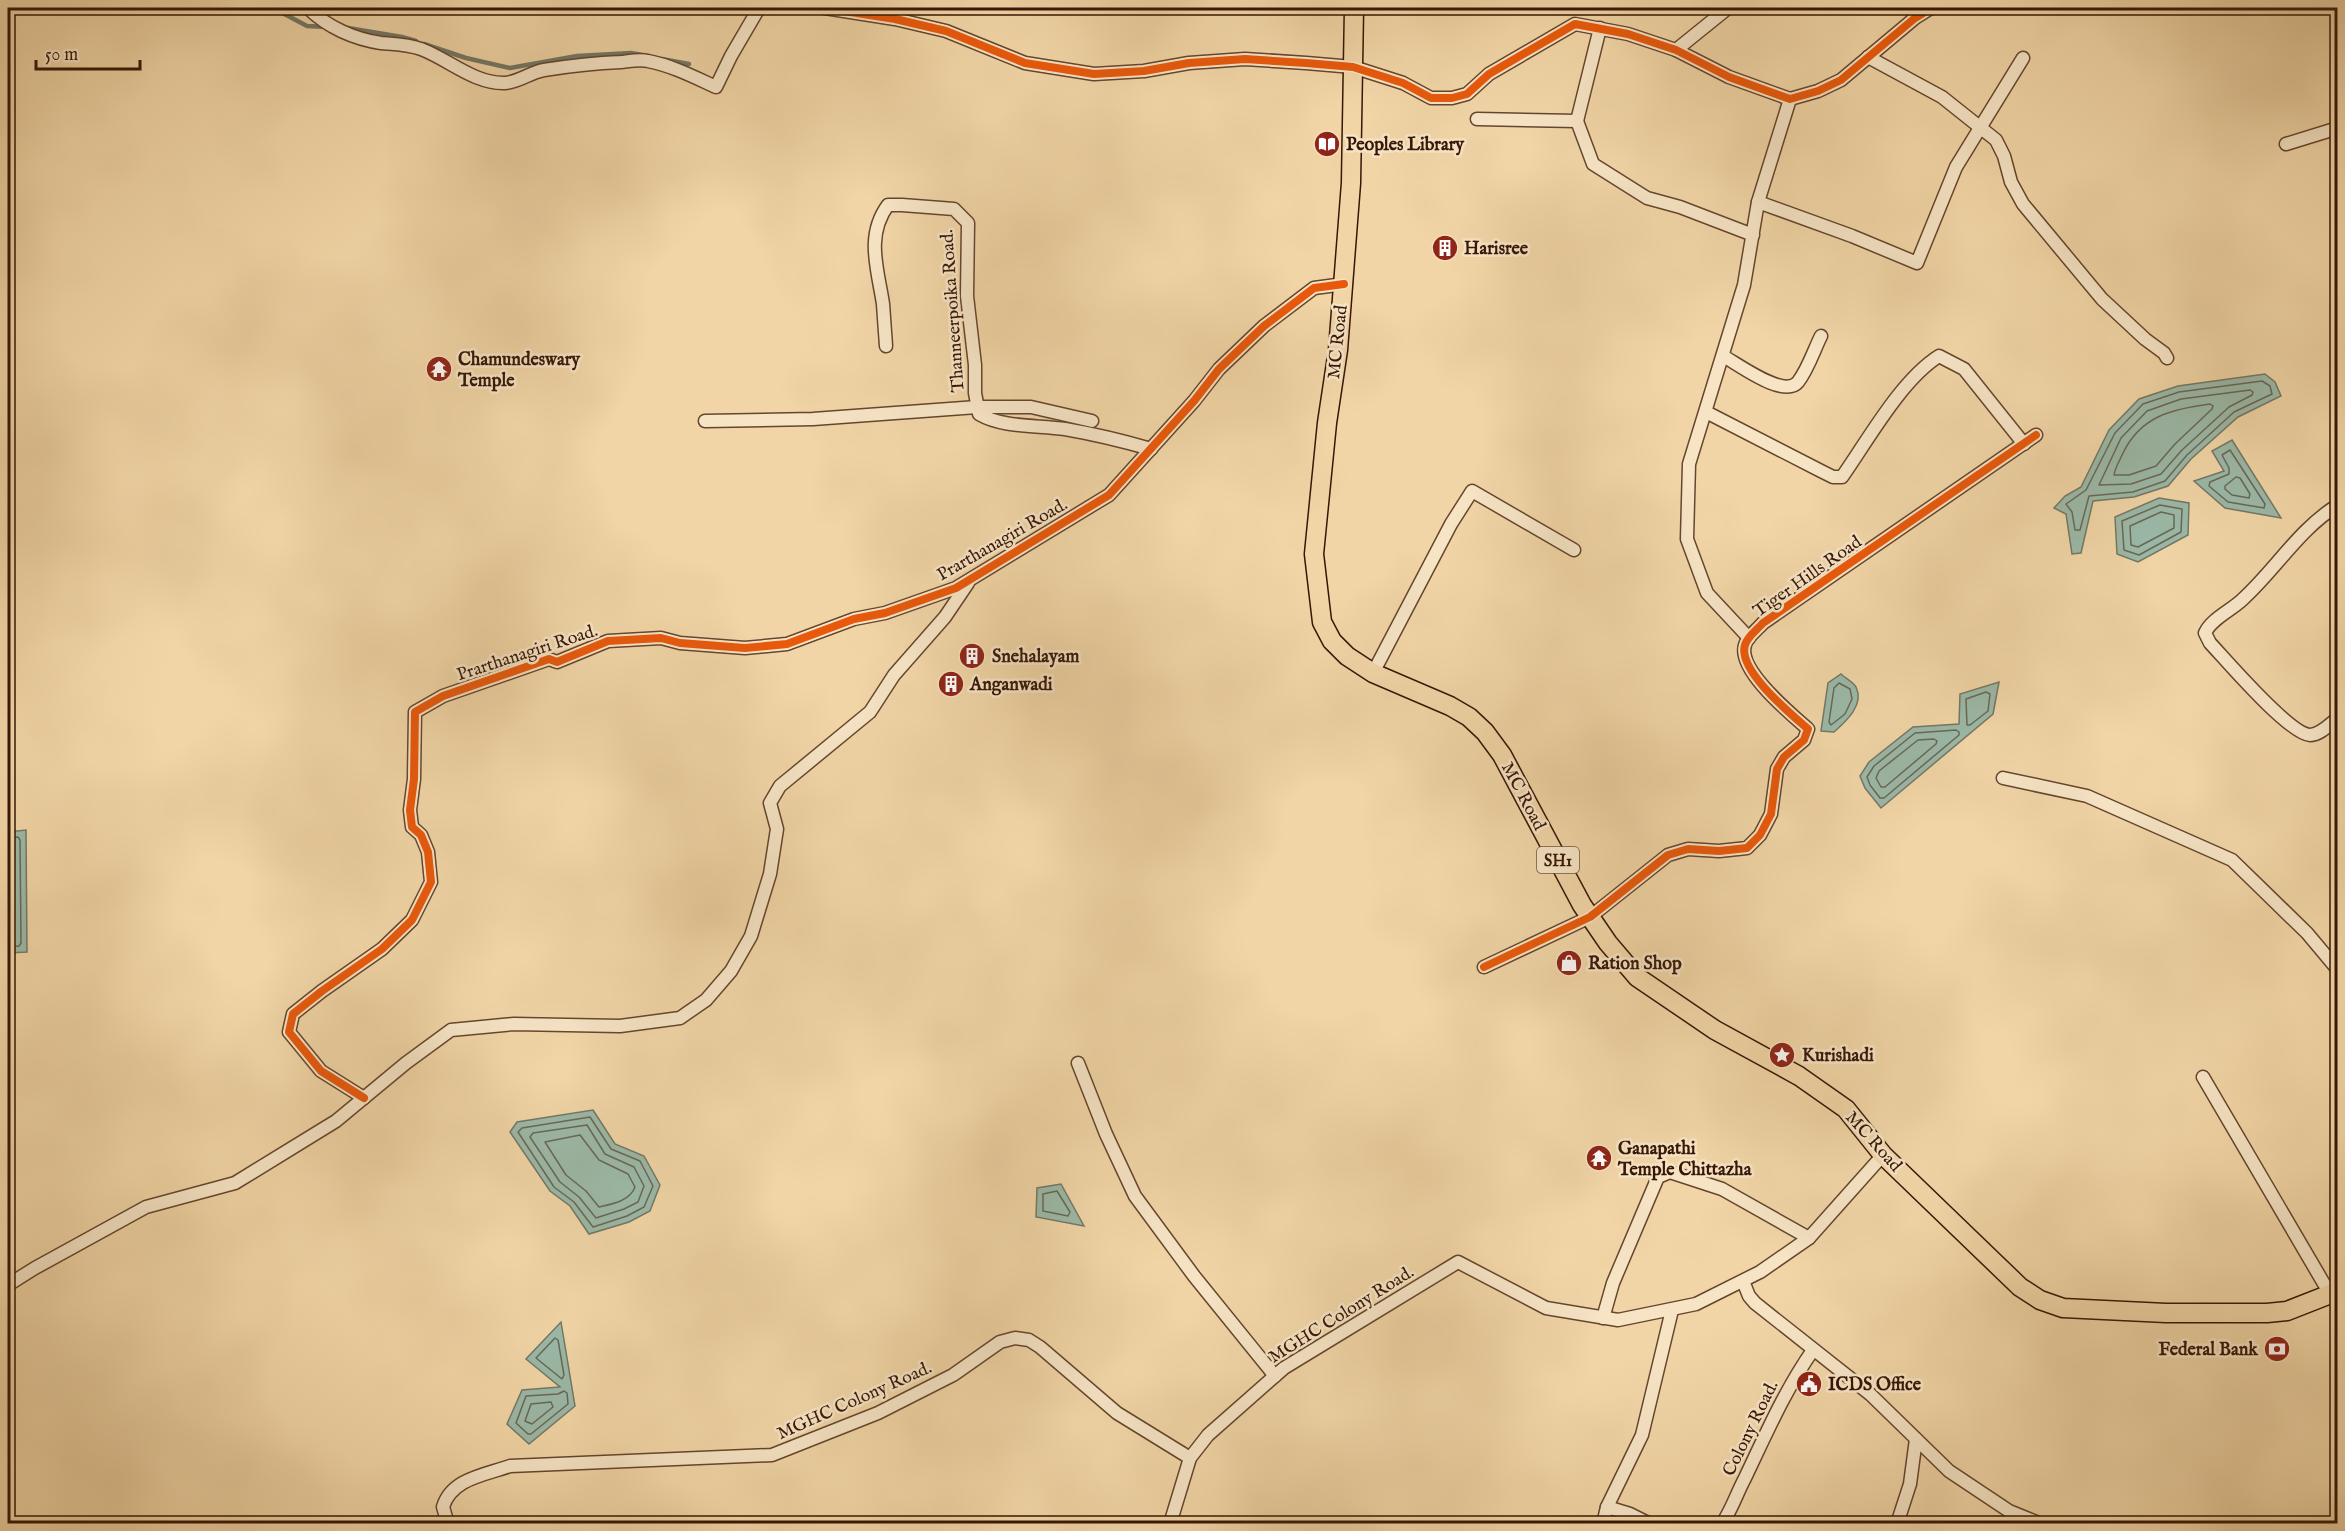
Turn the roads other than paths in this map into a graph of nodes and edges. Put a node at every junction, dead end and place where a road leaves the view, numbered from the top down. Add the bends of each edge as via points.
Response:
1 (308, 8) edge
2 (759, 8) edge
3 (825, 8) edge
4 (1354, 8) edge
5 (1728, 8) edge
6 (1931, 8) edge
7 (1600, 28) junction
8 (1676, 50) junction
9 (1868, 57) junction
10 (2023, 58) dead end
11 (1353, 67) junction
12 (1790, 99) junction
13 (1477, 119) dead end
14 (1577, 121) junction
15 (1981, 127) junction
16 (2337, 128) edge
17 (2286, 144) dead end
18 (1758, 202) junction
19 (1753, 235) junction
20 (1344, 284) junction
21 (1821, 336) dead end
22 (886, 346) dead end
23 (1723, 356) junction
24 (2167, 358) dead end
25 (977, 406) junction
26 (1706, 412) junction
27 (705, 421) dead end
28 (1092, 421) dead end
29 (2036, 435) dead end
30 (2024, 444) junction
31 (1151, 449) junction
32 (2337, 505) edge
33 (1574, 550) dead end
34 (971, 578) junction
35 (1749, 638) junction
36 (1373, 673) junction
37 (2337, 718) edge
38 (2003, 778) dead end
39 (1590, 917) junction
40 (1484, 967) dead end
41 (2337, 970) edge
42 (1078, 1063) dead end
43 (2203, 1077) dead end
44 (364, 1098) junction
45 (1883, 1155) junction
46 (1809, 1238) junction
47 (1743, 1281) junction
48 (8, 1285) edge
49 (2334, 1293) edge
50 (1672, 1310) junction
51 (1603, 1318) junction
52 (1813, 1350) junction
53 (1275, 1376) junction
54 (1916, 1438) junction
55 (1190, 1458) junction
56 (1607, 1507) junction
57 (2017, 1519) edge
58 (448, 1524) edge
59 (1170, 1524) edge
60 (1603, 1524) edge
61 (1650, 1524) edge
62 (1722, 1524) edge
63 (1896, 1524) edge
64 (2041, 1524) edge

1 - 2 street via 347,34 406,44 493,82 506,83 540,71 582,64 645,60 678,69 716,87
3 - 11 street via 946,31 1025,63 1094,74 1245,59
4 - 11 main road, MC Road / SH1
5 - 8 street
6 - 9 street
7 - 8 street
7 - 11 street via 1575,24 1489,74 1467,94 1452,98 1431,98 1402,83
7 - 14 street
8 - 12 street via 1729,77
9 - 12 street via 1841,80
9 - 15 street via 1942,97
10 - 15 street
11 - 20 main road, MC Road / SH1
12 - 18 street
13 - 14 street
14 - 19 street via 1593,164 1647,198
15 - 18 street via 1956,167 1917,263
15 - 24 street via 1996,140 2023,204 2102,299
16 - 17 street
18 - 19 street
19 - 23 street via 1744,285
20 - 31 street, Prarthanagiri Road. via 1314,288 1286,308 1219,369
20 - 36 main road, MC Road / SH1 via 1314,554 1322,622 1332,641 1347,656
21 - 23 street via 1797,383 1790,388 1779,387
22 - 25 street, Thanneerpoika Road. via 875,266 874,233 881,215 888,206 902,204 954,209 968,223 967,296
23 - 26 street
25 - 27 street via 813,419
25 - 28 street via 1031,407
25 - 31 street, Thanneerpoika Road. via 986,418 1065,429
26 - 30 street via 1833,477 1842,477 1904,389 1939,356 1964,369
26 - 35 street via 1689,464 1687,539 1707,593
29 - 30 street, Tiger Hills Road
30 - 35 street, Tiger Hills Road via 1762,623
31 - 34 street, Prarthanagiri Road. via 1109,495
32 - 37 street via 2312,524 2265,578 2205,633 2276,712 2299,730 2311,735 2318,733
33 - 36 street via 1472,491 1450,524
34 - 44 street via 945,617 894,675 870,712 780,786 770,803 777,829 770,874 751,936 731,971 706,1000 680,1018 654,1023 514,1024 451,1030
34 - 44 street, Prarthanagiri Road. via 956,588 787,644 745,648 662,638 608,641 557,662 549,659 443,696 415,712 410,810 412,827 421,835 428,852 431,882 412,920 382,949 293,1014 289,1032 321,1071
35 - 39 street, Tiger Hills Road via 1744,655 1753,672 1808,729 1804,740 1784,757 1778,769 1771,814 1760,835 1747,848 1688,849 1668,855
36 - 39 main road, MC Road / SH1 via 1450,706 1485,732 1502,755
38 - 41 street via 2087,796 2232,860 2307,933
39 - 40 street
39 - 45 main road, MC Road / SH1 via 1637,977 1715,1030 1799,1077 1846,1109
42 - 53 street via 1135,1196
43 - 49 street
44 - 48 street via 336,1121 235,1183 146,1207
45 - 46 street, MGHC Colony Road.
45 - 49 main road, MC Road / SH1 via 2020,1287 2063,1308 2267,1313 2286,1311
46 - 47 street, MGHC Colony Road.
46 - 51 street via 1722,1189 1670,1172 1658,1177 1613,1283
47 - 50 street, MGHC Colony Road. via 1696,1304
47 - 52 street via 1755,1303
50 - 51 street, MGHC Colony Road. via 1618,1320
50 - 56 street via 1641,1435
51 - 53 street, MGHC Colony Road. via 1546,1308 1458,1262
52 - 54 street via 1870,1394
52 - 62 street, Colony Road. via 1785,1394
53 - 55 street, MGHC Colony Road. via 1208,1435
54 - 57 street via 1958,1477
54 - 63 street via 1910,1484
55 - 58 street, MGHC Colony Road. via 1117,1413 1040,1347 1015,1338 1000,1342 953,1375 878,1413 772,1455 510,1466 451,1490 443,1507
55 - 59 street
56 - 60 street
56 - 61 street
57 - 64 street

